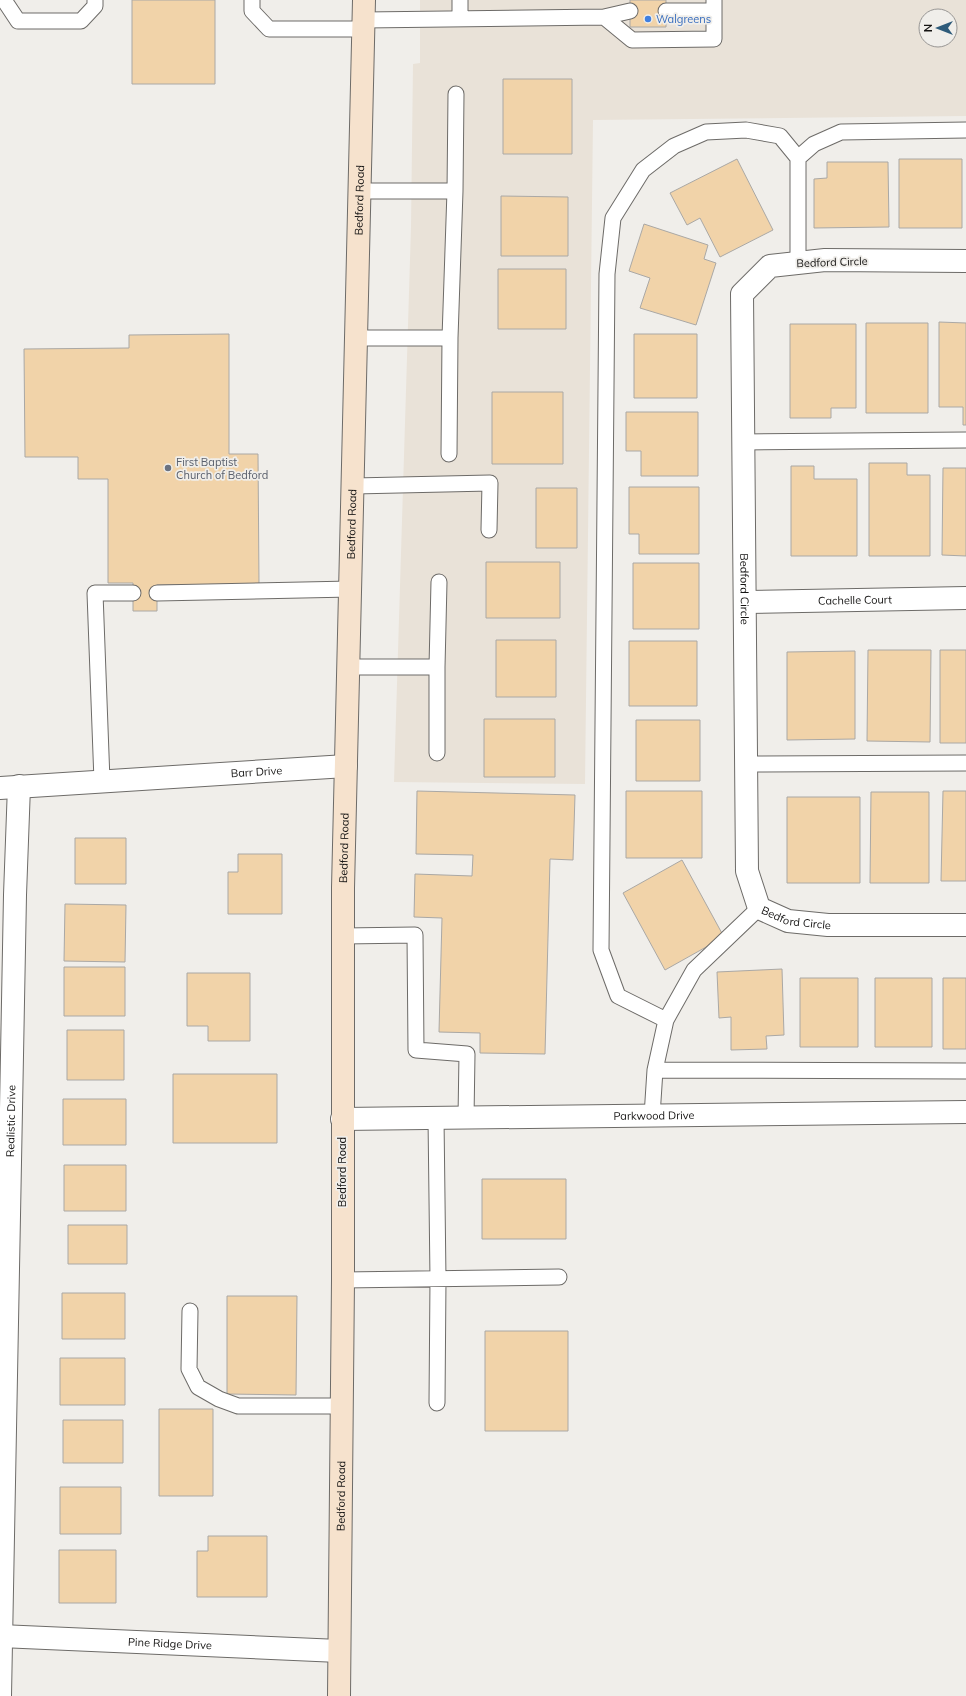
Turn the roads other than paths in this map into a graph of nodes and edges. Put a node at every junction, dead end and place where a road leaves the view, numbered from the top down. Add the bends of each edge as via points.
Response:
1 (4, 0) edge
2 (95, 0) edge
3 (252, 0) edge
4 (460, 0) edge
5 (714, 5) edge
6 (630, 11) dead end
7 (666, 11) dead end
8 (364, 16) edge
9 (604, 17) junction
10 (460, 18) junction
11 (456, 94) dead end
12 (966, 130) edge
13 (798, 158) junction
14 (360, 191) junction
15 (455, 191) junction
16 (966, 261) edge
17 (798, 263) junction
18 (357, 338) junction
19 (450, 338) junction
20 (966, 440) edge
21 (743, 442) junction
22 (449, 454) dead end
23 (354, 486) junction
24 (489, 530) dead end
25 (439, 582) dead end
26 (351, 589) junction
27 (133, 593) dead end
28 (157, 593) dead end
29 (966, 598) edge
30 (745, 602) junction
31 (437, 666) junction
32 (348, 667) junction
33 (437, 753) dead end
34 (966, 763) edge
35 (746, 764) junction
36 (346, 766) junction
37 (102, 781) junction
38 (10, 787) edge
39 (759, 908) junction
40 (966, 925) edge
41 (343, 936) junction
42 (666, 1020) junction
43 (654, 1070) junction
44 (966, 1070) edge
45 (966, 1112) edge
46 (652, 1116) junction
47 (436, 1118) junction
48 (466, 1118) junction
49 (342, 1119) junction
50 (559, 1277) dead end
51 (438, 1279) junction
52 (343, 1280) junction
53 (190, 1311) dead end
54 (437, 1403) dead end
55 (341, 1406) junction
56 (1, 1636) edge
57 (339, 1651) junction
58 (0, 1696) edge
59 (339, 1696) edge

1 - 2 lane via 18,21 81,21 95,6
3 - 8 lane via 252,11 269,29
4 - 10 lane
5 - 7 lane
5 - 9 lane via 714,39 632,40
6 - 9 lane
8 - 10 lane
8 - 14 main road, Bedford Road
9 - 10 lane
11 - 15 lane
12 - 13 lane via 841,132 814,144
13 - 17 lane
13 - 42 lane via 780,136 746,130 706,132 674,146 643,170 613,218 607,274 601,950 618,996
14 - 15 lane
14 - 18 main road, Bedford Road
15 - 19 lane
16 - 17 street, Bedford Circle via 825,260
17 - 21 street, Bedford Circle via 770,266 742,294
18 - 19 lane
18 - 23 main road, Bedford Road
19 - 22 lane
20 - 21 lane
21 - 30 street, Bedford Circle
23 - 24 lane via 490,483
23 - 26 main road, Bedford Road
25 - 31 lane
26 - 28 lane
26 - 32 main road, Bedford Road
27 - 37 lane via 95,593
29 - 30 street, Cachelle Court
30 - 35 street, Bedford Circle
31 - 32 lane
31 - 33 lane
32 - 36 main road, Bedford Road
34 - 35 lane
35 - 39 street, Bedford Circle via 747,870
36 - 37 street, Barr Drive
36 - 41 main road, Bedford Road
37 - 38 street, Barr Drive
38 - 56 street, Realistic Drive via 15,904
39 - 40 street, Bedford Circle via 788,921 828,925
39 - 42 lane via 694,970
41 - 48 lane via 415,935 416,1050 467,1054
41 - 49 main road, Bedford Road
42 - 43 lane
43 - 44 lane
43 - 46 lane
45 - 46 street, Parkwood Drive
46 - 48 street, Parkwood Drive
47 - 48 street, Parkwood Drive
47 - 49 street, Parkwood Drive
47 - 51 lane
49 - 52 main road, Bedford Road
50 - 51 lane
51 - 52 lane
51 - 54 lane
52 - 55 main road, Bedford Road
53 - 55 lane via 189,1369 198,1387 238,1406
55 - 57 main road, Bedford Road
56 - 57 street, Pine Ridge Drive
56 - 58 street, Realistic Drive
57 - 59 main road, Bedford Road

